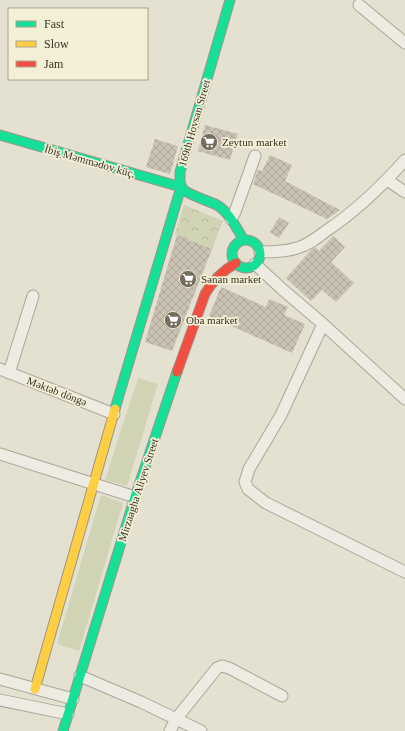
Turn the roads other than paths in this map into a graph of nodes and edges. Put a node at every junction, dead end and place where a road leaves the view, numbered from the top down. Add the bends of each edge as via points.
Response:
1 (230, 0) edge
2 (359, 5) dead end
3 (405, 43) edge
4 (0, 135) edge
5 (255, 156) dead end
6 (405, 160) edge
7 (387, 180) junction
8 (181, 187) junction
9 (405, 192) edge
10 (231, 219) junction
11 (244, 240) junction
12 (260, 252) junction
13 (236, 263) junction
14 (255, 264) junction
15 (33, 296) dead end
16 (323, 324) junction
17 (5, 371) edge
18 (405, 399) edge
19 (114, 414) junction
20 (0, 454) edge
21 (95, 483) junction
22 (135, 497) junction
23 (405, 572) edge
24 (80, 676) junction
25 (0, 679) edge
26 (35, 689) junction
27 (282, 696) dead end
28 (73, 699) junction
29 (0, 700) edge
30 (68, 714) junction
31 (176, 719) junction
32 (63, 731) edge
33 (170, 731) edge
34 (201, 731) edge

1 - 8 street, 169th Hovsan Street via 180,172
2 - 3 street
4 - 8 street, İbiş Məmmədov küç.
5 - 10 street
6 - 7 street
7 - 9 street
7 - 12 street via 354,210 310,242 288,250
8 - 10 street via 190,194 217,205
8 - 19 street, 169th Hovsan Street
10 - 11 street
11 - 12 street via 257,244
11 - 13 street via 234,247 232,255
12 - 14 street
13 - 14 street via 248,268
13 - 22 street, Mirzaagha Aliyev Street via 217,276 205,294
14 - 16 street
15 - 17 street
16 - 18 street
16 - 23 street via 281,415 249,470 245,482 248,489 266,503
17 - 19 street, Məktəb döngə
19 - 21 street, 169th Hovsan Street
20 - 21 street
21 - 22 street
21 - 26 street, 169th Hovsan Street
22 - 24 street, Mirzaagha Aliyev Street
24 - 28 street, Mirzaagha Aliyev Street
24 - 31 street
25 - 26 street
26 - 28 street
27 - 31 street via 222,666 217,668
28 - 30 street, Mirzaagha Aliyev Street
29 - 30 street
30 - 32 street, Mirzaagha Aliyev Street
31 - 33 street
31 - 34 street

